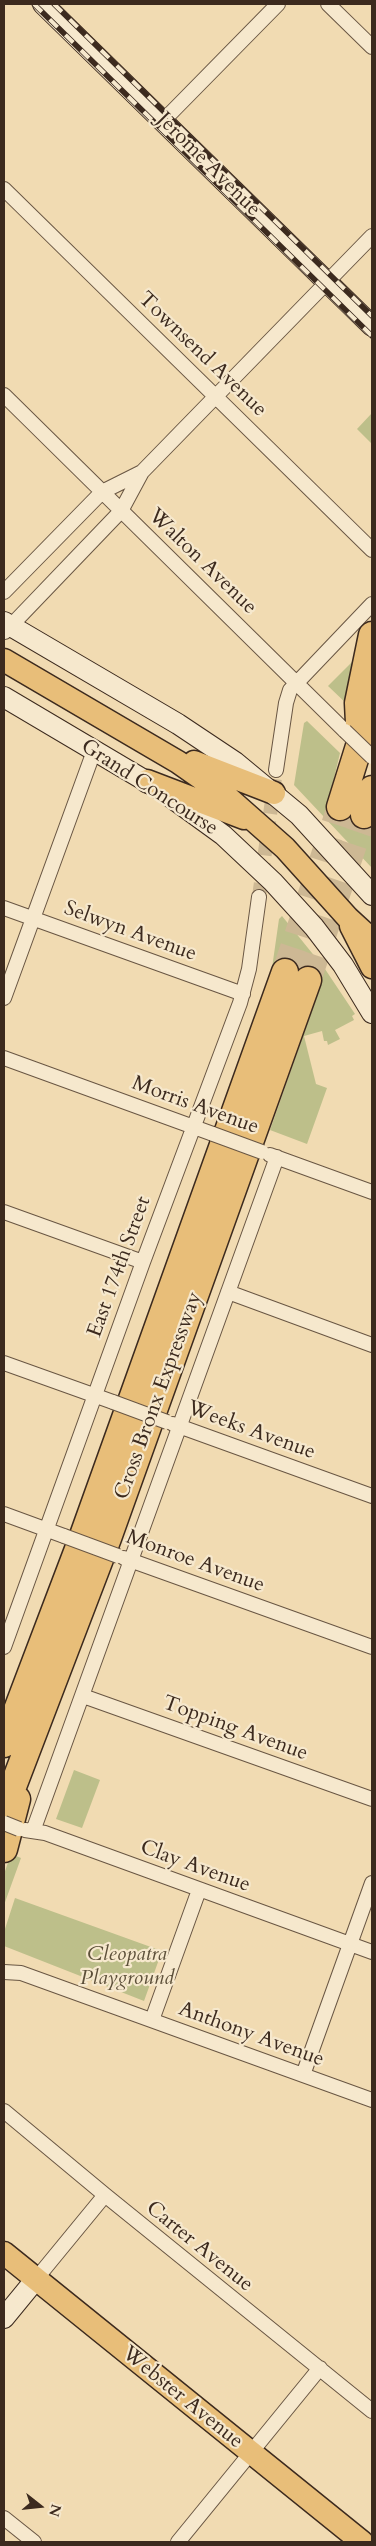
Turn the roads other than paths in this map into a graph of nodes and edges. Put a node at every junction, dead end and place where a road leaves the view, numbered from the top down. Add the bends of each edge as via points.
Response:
1 (43, 4) edge
2 (278, 4) edge
3 (328, 4) edge
4 (372, 47) edge
5 (163, 121) junction
6 (4, 189) edge
7 (372, 236) edge
8 (328, 282) junction
9 (372, 326) edge
10 (4, 395) edge
11 (216, 397) junction
12 (142, 472) junction
13 (102, 492) junction
14 (121, 511) junction
15 (372, 550) edge
16 (4, 592) edge
17 (371, 606) edge
18 (6, 627) edge
19 (372, 635) edge
20 (4, 660) edge
21 (296, 682) junction
22 (4, 697) edge
23 (372, 703) edge
24 (148, 744) junction
25 (359, 744) edge
26 (94, 751) junction
27 (276, 770) tunnel mouth
28 (147, 782) junction
29 (372, 789) edge
30 (274, 793) junction
31 (340, 807) tunnel mouth
32 (368, 807) tunnel mouth
33 (260, 825) junction
34 (372, 896) edge
35 (259, 897) tunnel mouth
36 (4, 908) edge
37 (348, 918) junction
38 (32, 919) junction
39 (372, 940) edge
40 (372, 967) edge
41 (243, 994) junction
42 (4, 998) edge
43 (372, 1013) edge
44 (4, 1058) edge
45 (193, 1127) junction
46 (277, 1157) junction
47 (372, 1192) edge
48 (4, 1212) edge
49 (143, 1262) junction
50 (228, 1292) junction
51 (372, 1345) edge
52 (4, 1363) edge
53 (94, 1396) junction
54 (174, 1424) junction
55 (372, 1496) edge
56 (4, 1514) edge
57 (46, 1530) junction
58 (132, 1561) junction
59 (372, 1647) edge
60 (4, 1648) edge
61 (83, 1696) junction
62 (38, 1724) junction
63 (4, 1744) edge
64 (372, 1799) edge
65 (4, 1823) edge
66 (19, 1823) edge
67 (4, 1849) edge
68 (372, 1883) edge
69 (199, 1890) junction
70 (350, 1944) junction
71 (372, 1952) edge
72 (4, 1972) edge
73 (152, 2020) junction
74 (303, 2075) junction
75 (372, 2100) edge
76 (4, 2111) edge
77 (104, 2196) junction
78 (4, 2253) edge
79 (36, 2279) junction
80 (4, 2318) edge
81 (320, 2368) junction
82 (372, 2411) edge
83 (250, 2453) junction
84 (4, 2518) edge
85 (34, 2542) edge
86 (178, 2542) edge
87 (362, 2542) edge

1 - 5 street, Jerome Avenue
2 - 5 street
3 - 4 street
5 - 8 street, Jerome Avenue
6 - 11 street, Townsend Avenue
7 - 8 street
8 - 9 street, Jerome Avenue
8 - 11 street
10 - 13 street, Walton Avenue
11 - 12 street
11 - 15 street, Townsend Avenue
12 - 13 street
12 - 14 street
13 - 14 street, Walton Avenue
13 - 16 street
14 - 18 street
14 - 21 street, Walton Avenue
17 - 21 street
18 - 30 street via 192,733
19 - 25 highway via 358,703
20 - 24 main road, Grand Concourse
21 - 25 street, Walton Avenue
21 - 27 street via 286,699
22 - 26 street, Grand Concourse
23 - 25 highway
24 - 30 main road
24 - 33 main road, Grand Concourse via 207,782
25 - 31 highway
26 - 28 street, Grand Concourse
26 - 38 street
28 - 33 main road
28 - 43 street, Grand Concourse via 209,824 278,887 329,946
29 - 32 highway
30 - 34 street via 319,834
33 - 37 main road, Grand Concourse via 310,874
35 - 41 street, East 174th Street
36 - 38 street, Selwyn Avenue
37 - 39 main road, Grand Concourse
37 - 40 main road, Grand Concourse
38 - 41 street, Selwyn Avenue
38 - 42 street
41 - 45 street, East 174th Street
44 - 45 street, Morris Avenue
45 - 46 street, Morris Avenue, bridge
45 - 49 street, East 174th Street
46 - 47 street, Morris Avenue
46 - 50 street
48 - 49 street
49 - 53 street, East 174th Street
50 - 51 street
50 - 54 street
52 - 53 street, Weeks Avenue
53 - 54 street, Weeks Avenue, bridge
53 - 57 street, East 174th Street
54 - 55 street, Weeks Avenue
54 - 58 street
56 - 57 street, Monroe Avenue
57 - 58 street, Monroe Avenue, bridge
57 - 60 street, East 174th Street
58 - 59 street, Monroe Avenue
58 - 61 street
61 - 64 street, Topping Avenue
61 - 66 street
62 - 63 highway, Cross Bronx Expressway via 121,1504 296,976
62 - 66 highway, Cross Bronx Expressway
62 - 67 highway
65 - 66 street, Clay Avenue, bridge
66 - 69 street, Clay Avenue
68 - 70 street
69 - 70 street, Clay Avenue
69 - 73 street
70 - 71 street, Clay Avenue
70 - 74 street
72 - 73 street, Anthony Avenue via 21,1973
73 - 74 street, Anthony Avenue
74 - 75 street, Anthony Avenue
76 - 77 street, Carter Avenue
77 - 79 street
77 - 81 street, Carter Avenue
78 - 79 main road, Webster Avenue
79 - 80 street
79 - 83 main road, Webster Avenue
81 - 82 street, Carter Avenue
81 - 83 street
83 - 86 street
83 - 87 main road, Webster Avenue
84 - 85 street

